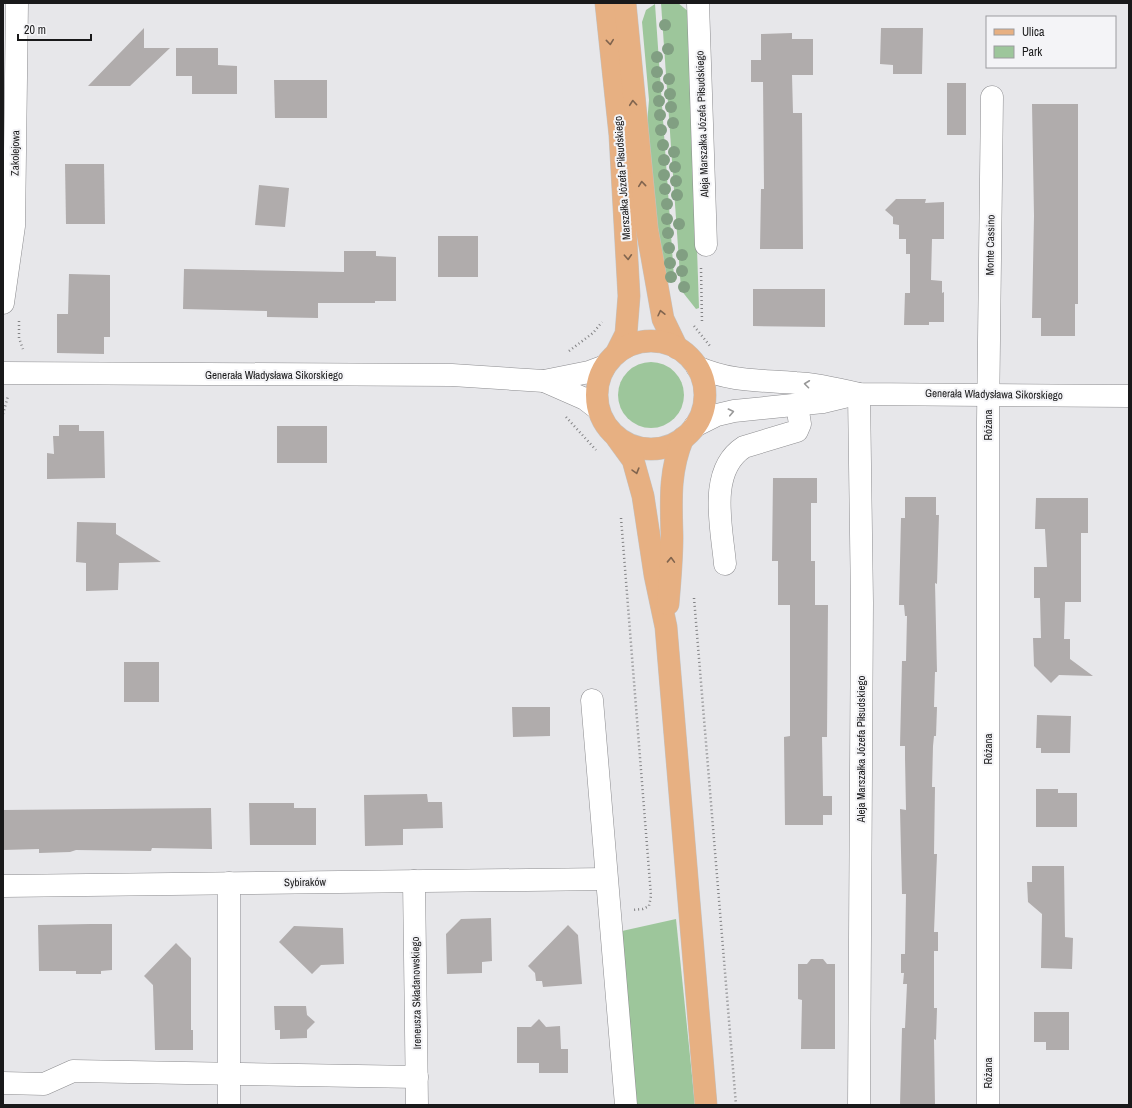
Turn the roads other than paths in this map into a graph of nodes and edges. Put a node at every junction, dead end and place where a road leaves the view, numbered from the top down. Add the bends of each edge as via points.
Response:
1 (17, 3) edge
2 (606, 3) edge
3 (624, 3) edge
4 (698, 3) edge
5 (992, 96) dead end
6 (706, 244) road end
7 (3, 303) edge
8 (677, 348) junction
9 (611, 359) junction
10 (697, 367) junction
11 (3, 373) edge
12 (544, 381) junction
13 (859, 394) junction
14 (988, 394) junction
15 (1129, 396) edge
16 (797, 405) junction
17 (598, 409) junction
18 (689, 432) junction
19 (618, 438) junction
20 (725, 564) dead end
21 (666, 627) junction
22 (592, 700) dead end
23 (606, 879) junction
24 (414, 881) junction
25 (229, 883) junction
26 (3, 886) edge
27 (229, 1074) junction
28 (417, 1077) junction
29 (3, 1083) edge
30 (229, 1105) edge
31 (418, 1105) edge
32 (626, 1105) edge
33 (706, 1105) edge
34 (859, 1105) edge
35 (988, 1105) edge

1 - 7 street, Zakolejowa via 14,226
2 -> 9 main road, Marszałka Józefa Piłsudskiego via 621,156 629,296 626,334
8 -> 3 main road, Marszałka Józefa Piłsudskiego via 663,319 646,229
4 - 6 street, Aleja Marszałka Józefa Piłsudskiego
5 - 14 street, Monte Cassino
8 - 9 main road via 662,342 647,341 631,344
8 - 10 main road
9 - 12 street, Generała Władysława Sikorskiego via 589,372
9 - 17 main road via 599,380 596,394
13 -> 10 street, Generała Władysława Sikorskiego via 803,384 733,379
10 - 18 main road via 703,381 705,397 702,412
11 - 12 street, Generała Władysława Sikorskiego via 452,375
12 - 17 street, Generała Władysława Sikorskiego via 585,399
13 - 14 street, Generała Władysława Sikorskiego
13 - 16 street, Generała Władysława Sikorskiego
13 - 34 street, Aleja Marszałka Józefa Piłsudskiego via 862,603
14 - 15 street, Generała Władysława Sikorskiego
14 - 35 street, Różana
18 -> 16 street, Generała Władysława Sikorskiego via 716,415
16 - 20 street via 800,424 797,431 744,447 725,468 720,492
17 - 19 main road via 606,425
18 - 19 main road via 667,446 650,449 633,446
21 -> 18 main road via 670,574 670,494 675,457
19 -> 21 main road via 633,460 643,496 653,567
21 - 33 main road
22 - 23 street
23 - 24 street, Sybiraków
23 - 32 street
24 - 25 street, Sybiraków
24 - 28 street, Ireneusza Składanowskiego
25 - 26 street, Sybiraków
25 - 27 street
27 - 28 street
27 - 29 street via 73,1071 44,1084
27 - 30 street
28 - 31 street, Ireneusza Składanowskiego

